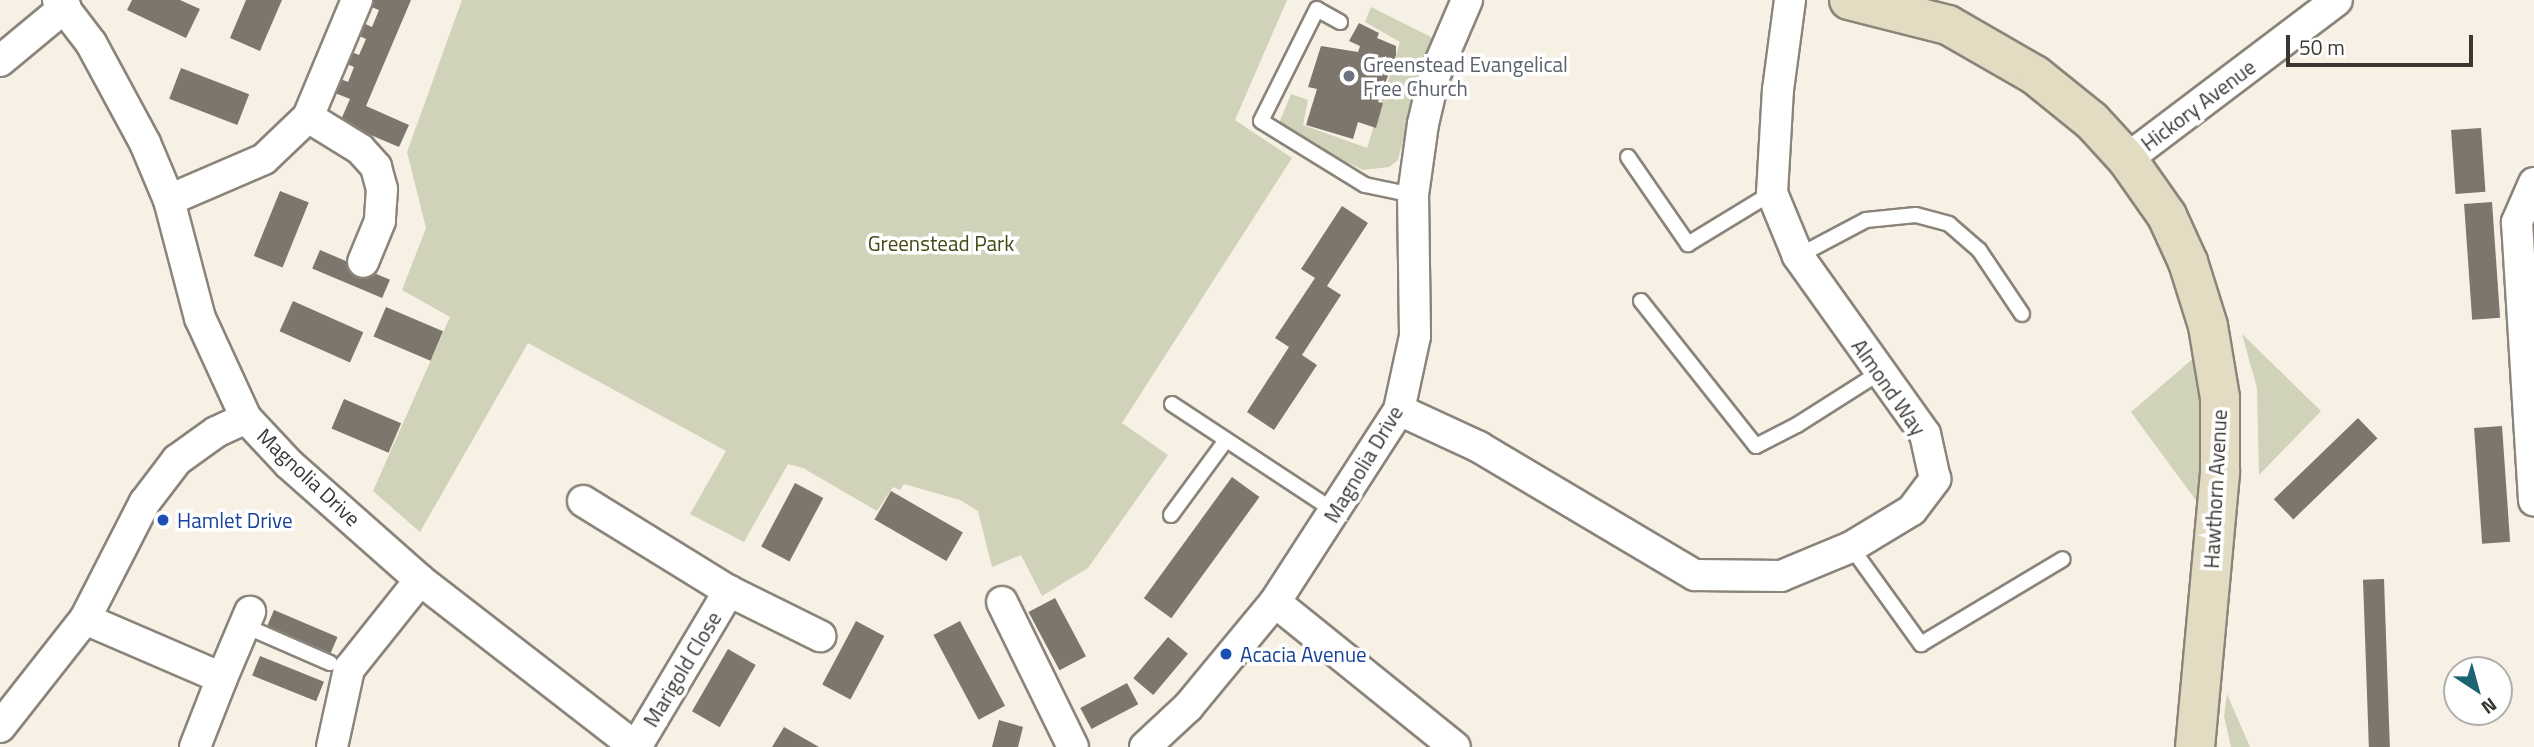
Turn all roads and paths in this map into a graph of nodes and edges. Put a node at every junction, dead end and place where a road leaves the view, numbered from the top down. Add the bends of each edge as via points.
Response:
1 (357, 0) edge
2 (1467, 0) edge
3 (1790, 0) edge
4 (1849, 0) edge
5 (62, 4) edge
6 (2318, 6) edge
7 (1340, 22) dead end
8 (0, 61) edge
9 (307, 117) junction
10 (1628, 157) dead end
11 (2127, 159) junction
12 (2534, 183) edge
13 (1773, 193) junction
14 (1413, 195) junction
15 (169, 200) junction
16 (1798, 256) junction
17 (363, 262) dead end
18 (1641, 301) dead end
19 (2022, 314) dead end
20 (1879, 373) junction
21 (1172, 404) dead end
22 (1399, 410) junction
23 (246, 418) junction
24 (1226, 440) junction
25 (2534, 500) edge
26 (583, 502) dead end
27 (1336, 512) junction
28 (1171, 514) dead end
29 (1851, 547) junction
30 (2063, 559) dead end
31 (420, 580) junction
32 (729, 592) junction
33 (1002, 602) dead end
34 (1275, 602) junction
35 (247, 618) joint
36 (85, 619) junction
37 (820, 636) dead end
38 (330, 663) dead end
39 (222, 678) junction
40 (0, 727) edge
41 (195, 747) edge
42 (332, 747) edge
43 (635, 747) edge
44 (1073, 747) edge
45 (1146, 747) edge
46 (1455, 747) edge
47 (2195, 747) edge

1 - 9 street
2 - 14 street, Magnolia Drive via 1434,77
3 - 13 street, Almond Way via 1778,90
4 - 11 street, Hawthorn Avenue via 1948,25 1990,45 2092,121
5 - 8 street
5 - 15 street, Magnolia Drive via 117,86
6 - 11 street, Hickory Avenue
7 - 14 lane via 1317,9 1261,121 1365,185
9 - 15 street via 264,159
9 - 17 street via 360,149 376,167 382,189 380,221
10 - 13 lane via 1688,244
11 - 47 street, Hawthorn Avenue via 2166,216 2188,262 2208,326 2220,398 2220,473
12 - 25 street via 2517,222
13 - 16 street, Almond Way
14 - 22 street, Magnolia Drive via 1415,336
15 - 23 street, Magnolia Drive via 200,318
16 - 19 lane via 1866,220 1916,215 1949,224 1979,250
16 - 20 street, Almond Way
18 - 20 lane via 1756,446
20 - 29 street, Almond Way via 1925,434 1935,479 1912,510
21 - 24 lane
22 - 27 street, Magnolia Drive
22 - 29 street, Almond Way via 1479,447 1695,575 1781,576
23 - 31 street, Magnolia Drive via 289,464
23 - 36 street via 216,432 177,460 145,502
24 - 27 lane
24 - 28 lane
26 - 32 street, Marigold Close
27 - 34 street, Magnolia Drive
29 - 30 lane via 1921,644
31 - 42 street via 349,668
31 - 43 street, Magnolia Drive
32 - 37 street, Marigold Close
32 - 43 street, Marigold Close
33 - 44 street
34 - 45 street, Magnolia Drive via 1188,707
34 - 46 street
35 - 38 lane
35 - 39 street
36 - 39 street
36 - 40 street
39 - 41 street

